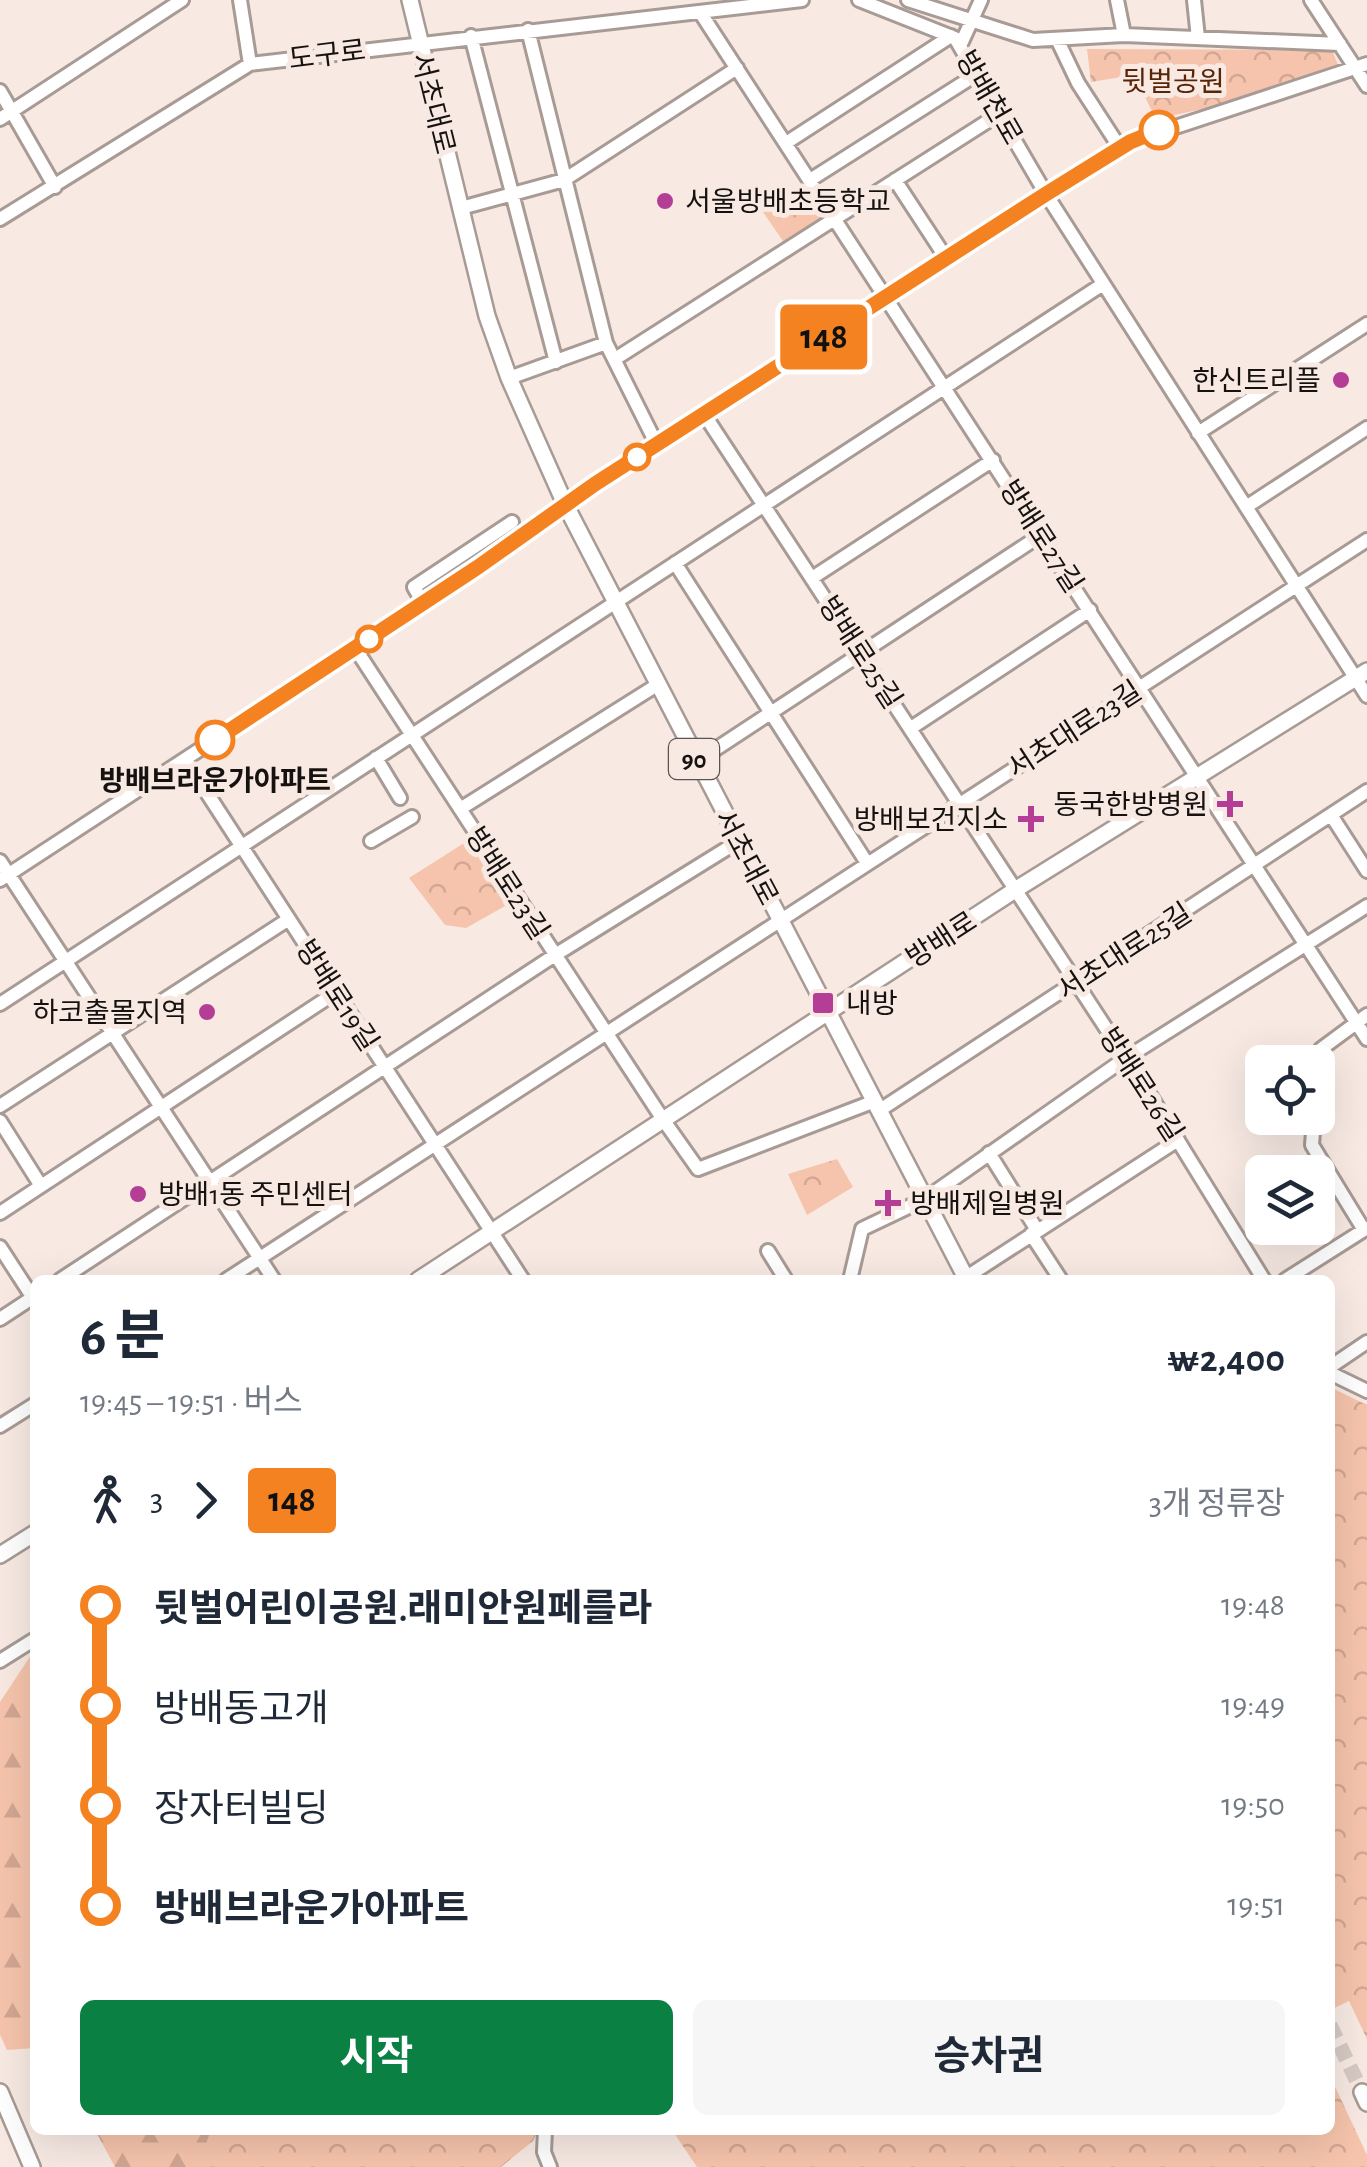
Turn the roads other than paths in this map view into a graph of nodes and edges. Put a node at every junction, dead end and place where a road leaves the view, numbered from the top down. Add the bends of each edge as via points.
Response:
1 (182, 0) edge
2 (240, 0) edge
3 (410, 0) edge
4 (802, 0) edge
5 (859, 0) edge
6 (908, 0) edge
7 (981, 0) edge
8 (1116, 0) edge
9 (1194, 0) edge
10 (1312, 0) edge
11 (697, 8) edge
12 (971, 22) junction
13 (528, 30) junction
14 (1124, 34) junction
15 (471, 36) junction
16 (1198, 38) junction
17 (1056, 39) junction
18 (956, 41) junction
19 (418, 43) junction
20 (1340, 44) junction
21 (250, 64) junction
22 (1361, 66) edge
23 (737, 68) junction
24 (976, 74) junction
25 (1367, 86) edge
26 (0, 91) edge
27 (13, 110) junction
28 (999, 114) junction
29 (0, 120) edge
30 (786, 143) junction
31 (1120, 148) junction
32 (564, 180) junction
33 (810, 180) junction
34 (895, 180) junction
35 (55, 187) junction
36 (510, 194) junction
37 (1046, 194) junction
38 (460, 208) junction
39 (836, 218) junction
40 (0, 220) edge
41 (946, 258) junction
42 (1103, 284) junction
43 (887, 296) junction
44 (1367, 324) edge
45 (606, 343) junction
46 (615, 360) junction
47 (556, 362) junction
48 (509, 378) junction
49 (945, 386) junction
50 (704, 414) junction
51 (1367, 428) edge
52 (1198, 433) junction
53 (657, 444) junction
54 (993, 460) junction
55 (564, 504) junction
56 (764, 504) junction
57 (1246, 507) junction
58 (512, 522) dead end
59 (1042, 535) junction
60 (1367, 540) edge
61 (676, 563) junction
62 (812, 578) junction
63 (1296, 586) junction
64 (424, 603) junction
65 (615, 603) junction
66 (1090, 610) junction
67 (355, 648) junction
68 (861, 653) junction
69 (1361, 674) edge
70 (656, 685) junction
71 (1140, 687) junction
72 (1367, 696) edge
73 (771, 712) junction
74 (911, 728) junction
75 (412, 735) junction
76 (376, 758) junction
77 (185, 759) junction
78 (696, 762) junction
79 (1198, 775) junction
80 (1367, 791) edge
81 (400, 798) dead end
82 (960, 802) junction
83 (460, 809) junction
84 (1331, 815) junction
85 (412, 817) dead end
86 (371, 840) dead end
87 (739, 841) junction
88 (241, 846) junction
89 (0, 861) edge
90 (867, 863) junction
91 (1256, 865) junction
92 (1367, 871) edge
93 (4, 877) edge
94 (1016, 890) junction
95 (1367, 906) edge
96 (289, 919) junction
97 (781, 920) junction
98 (1306, 945) junction
99 (555, 955) junction
100 (65, 960) junction
101 (1076, 983) junction
102 (335, 992) junction
103 (0, 1004) edge
104 (830, 1012) junction
105 (1361, 1018) edge
106 (113, 1033) junction
107 (606, 1034) junction
108 (1367, 1040) edge
109 (1326, 1045) edge
110 (1126, 1058) junction
111 (385, 1066) junction
112 (0, 1106) edge
113 (161, 1106) junction
114 (878, 1106) junction
115 (662, 1118) junction
116 (0, 1121) edge
117 (1313, 1135) edge
118 (1178, 1140) junction
119 (436, 1145) junction
120 (988, 1153) junction
121 (210, 1181) junction
122 (41, 1186) junction
123 (926, 1199) junction
124 (0, 1213) edge
125 (1365, 1229) edge
126 (492, 1231) junction
127 (1034, 1232) junction
128 (0, 1248) edge
129 (768, 1252) dead end
130 (260, 1258) junction
131 (68, 1275) edge
132 (234, 1275) edge
133 (271, 1275) edge
134 (426, 1275) edge
135 (520, 1275) edge
136 (783, 1275) edge
137 (851, 1275) edge
138 (963, 1275) edge
139 (971, 1275) edge
140 (1059, 1275) edge
141 (1261, 1275) edge
142 (1293, 1275) edge
143 (30, 1292) edge
144 (30, 1301) edge
145 (0, 1320) edge
146 (1367, 1342) edge
147 (1335, 1366) edge
148 (1335, 1373) edge
149 (1367, 1390) edge
150 (30, 1407) edge
151 (0, 1426) edge
152 (30, 1535) edge
153 (0, 1555) edge
154 (30, 1642) edge
155 (0, 1662) edge
156 (0, 2092) edge
157 (545, 2135) edge
158 (32, 2167) edge
159 (550, 2167) edge

1 - 27 street
2 - 21 street
3 - 19 main road, 서초대로 / 90
4 - 11 street, 도구로
5 - 18 street, 방배천로
6 - 12 street
7 - 12 street
8 - 14 street
9 - 16 street
10 - 20 street
11 - 13 street, 도구로
11 - 23 street, 방배로27길
12 - 17 street via 1033,40
12 - 18 street
13 - 15 street, 도구로
13 - 32 street
14 - 16 street
14 - 17 street
15 - 19 street, 도구로
15 - 36 street
16 - 20 street
17 - 31 street
18 - 24 street, 방배천로
18 - 30 street
19 - 21 street, 도구로
19 - 38 main road, 서초대로 / 90
20 - 22 street
21 - 35 street, 도구로
22 - 25 street
22 - 31 street
23 - 30 street, 방배로27길
23 - 32 street
24 - 28 street, 방배천로
24 - 33 street
26 - 27 street
27 - 29 street
27 - 35 street
28 - 34 street
28 - 37 street, 방배천로
30 - 33 street, 방배로27길
31 - 37 street
32 - 36 street
32 - 45 street
33 - 39 street, 방배로27길
34 - 39 street
34 - 41 street
35 - 40 street, 도구로
36 - 38 street
36 - 47 street
37 - 41 street
37 - 42 street, 방배천로
38 - 48 main road, 서초대로 / 90
39 - 43 street, 방배로27길
39 - 46 street
41 - 43 street
42 - 49 street
42 - 52 street, 방배천로
43 - 49 street, 방배로27길
43 - 50 street
44 - 52 street
45 - 46 street
45 - 47 street
46 - 53 street
47 - 48 street
48 - 55 main road, 서초대로 / 90
49 - 54 street, 방배로27길
49 - 56 street
50 - 53 street
50 - 56 street, 방배로25길
51 - 57 street
52 - 57 street, 방배천로
53 - 55 street
54 - 59 street, 방배로27길
54 - 62 street
55 - 64 street
55 - 65 main road, 서초대로 / 90
56 - 61 street
56 - 62 street, 방배로25길
57 - 63 street, 방배천로
58 - 64 street via 414,587
59 - 66 street, 방배로27길
59 - 68 street
60 - 63 street, 서초대로23길
61 - 65 street
61 - 73 street
62 - 68 street, 방배로25길
63 - 69 street, 방배천로
63 - 71 street, 서초대로23길
64 - 67 street
65 - 70 main road, 서초대로 / 90
65 - 75 street
66 - 71 street, 방배로27길
66 - 74 street
67 - 75 street, 방배로23길
67 - 77 street
68 - 73 street
68 - 74 street, 방배로25길
69 - 72 street, 방배천로
69 - 79 main road, 방배로
70 - 78 main road, 서초대로 / 90
70 - 83 street
71 - 79 street, 방배로27길
71 - 82 street, 서초대로23길
73 - 78 street
73 - 90 street
74 - 82 street, 방배로25길
75 - 76 street
75 - 83 street, 방배로23길
76 - 81 street
76 - 88 street
77 - 88 street, 방배로19길
77 - 93 street
78 - 87 main road, 서초대로 / 90
79 - 91 street, 방배로27길
79 - 94 main road, 방배로
80 - 84 street, 서초대로25길
82 - 90 street, 서초대로23길
82 - 94 street, 방배로25길
83 - 99 street, 방배로23길
84 - 91 street, 서초대로25길
84 - 92 street
85 - 86 street
87 - 97 main road, 서초대로 / 90
87 - 99 street
88 - 96 street, 방배로19길
88 - 100 street
89 - 93 street
90 - 97 street, 서초대로23길
91 - 98 street, 방배로27길
91 - 101 street, 서초대로25길
93 - 100 street
94 - 101 street, 방배로26길
94 - 104 main road, 방배로
95 - 98 street
96 - 102 street, 방배로19길
96 - 106 street
97 - 104 main road, 서초대로 / 90
97 - 107 street, 서초대로23길
98 - 105 street, 방배로27길
98 - 110 street
99 - 107 street, 방배로23길
99 - 111 street
100 - 103 street
100 - 106 street
101 - 110 street, 방배로26길
101 - 114 street, 서초대로25길
102 - 111 street, 방배로19길
102 - 113 street
104 - 114 main road, 서초대로 / 90
104 - 115 main road, 방배로
105 - 108 street, 방배로27길
105 - 109 street
106 - 112 street
106 - 113 street
107 - 115 street, 방배로23길
107 - 119 street, 서초대로23길
110 - 118 street, 방배로26길
110 - 120 street
111 - 119 street, 방배로19길
111 - 121 street
113 - 121 street
113 - 122 street
114 - 115 street, 서초대로25길 via 698,1168
114 - 123 main road, 서초대로 / 90
115 - 126 main road, 방배로
116 - 122 street
117 - 125 street via 1312,1145
118 - 127 street
118 - 141 street, 방배로26길
119 - 126 street, 방배로19길
119 - 130 street, 서초대로23길
120 - 123 street
120 - 127 street
121 - 130 street
121 - 131 street
122 - 124 street
123 - 137 street via 862,1229
123 - 138 main road, 서초대로 / 90
125 - 142 street
126 - 134 main road, 방배로
126 - 135 street, 방배로19길
127 - 139 street
127 - 140 street
128 - 143 street
129 - 136 street
130 - 132 street, 서초대로23길
130 - 133 street
144 - 145 street
146 - 147 street
148 - 149 street
150 - 151 street
152 - 153 main road
154 - 155 street
156 - 158 main road
157 - 159 street

